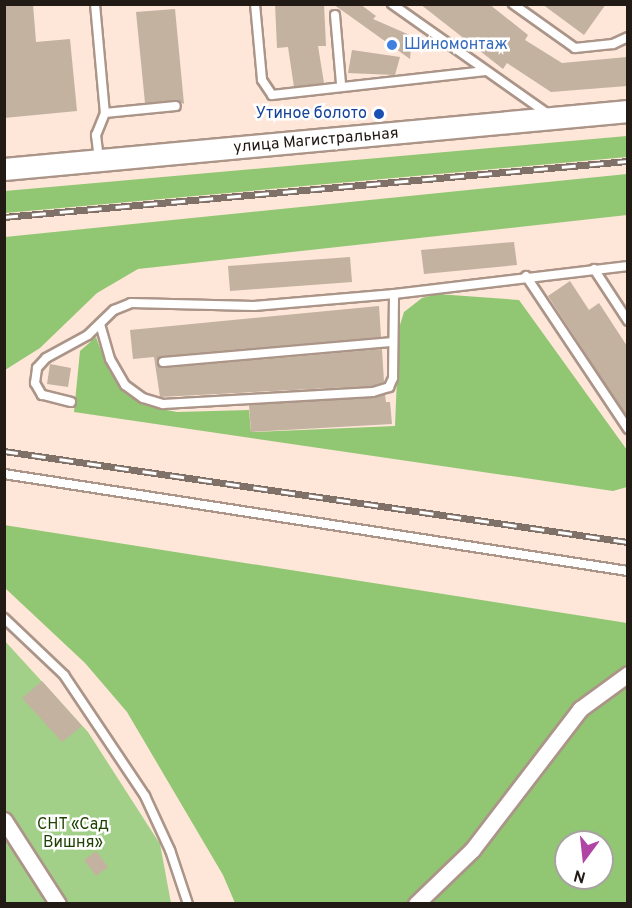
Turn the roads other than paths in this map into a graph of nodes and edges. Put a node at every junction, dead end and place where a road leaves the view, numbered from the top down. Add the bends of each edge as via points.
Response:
1 (95, 4) edge
2 (255, 4) edge
3 (392, 4) edge
4 (513, 4) edge
5 (335, 15) dead end
6 (627, 38) edge
7 (486, 71) junction
8 (341, 84) junction
9 (176, 106) dead end
10 (627, 111) edge
11 (105, 113) junction
12 (555, 120) junction
13 (99, 161) junction
14 (4, 168) edge
15 (627, 266) edge
16 (594, 270) junction
17 (526, 276) junction
18 (394, 294) junction
19 (627, 321) edge
20 (100, 324) junction
21 (393, 342) junction
22 (163, 362) dead end
23 (70, 402) dead end
24 (627, 429) edge
25 (4, 474) edge
26 (627, 571) edge
27 (4, 618) edge
28 (627, 674) edge
29 (4, 820) edge
30 (55, 903) edge
31 (188, 903) edge
32 (417, 903) edge

1 - 11 lane
2 - 8 lane via 266,90 281,96 324,92
3 - 7 lane
4 - 6 lane via 575,48 613,44
5 - 8 lane
7 - 8 lane
7 - 12 lane
9 - 11 lane
10 - 12 main road, улица Магистральная
11 - 13 lane via 96,135
12 - 13 main road, улица Магистральная
13 - 14 main road, улица Магистральная
15 - 16 lane
16 - 17 lane
16 - 19 lane
17 - 18 lane
17 - 24 lane
18 - 20 lane via 229,307 131,303 114,309
18 - 21 lane
20 - 21 lane via 110,359 125,385 143,398 163,404 381,391 389,387 393,378
20 - 23 lane via 72,346 46,358 37,368 35,383 42,395
21 - 22 lane
25 - 26 lane
27 - 31 lane via 64,675 134,780 170,850
28 - 32 street via 580,709 472,850
29 - 30 street

